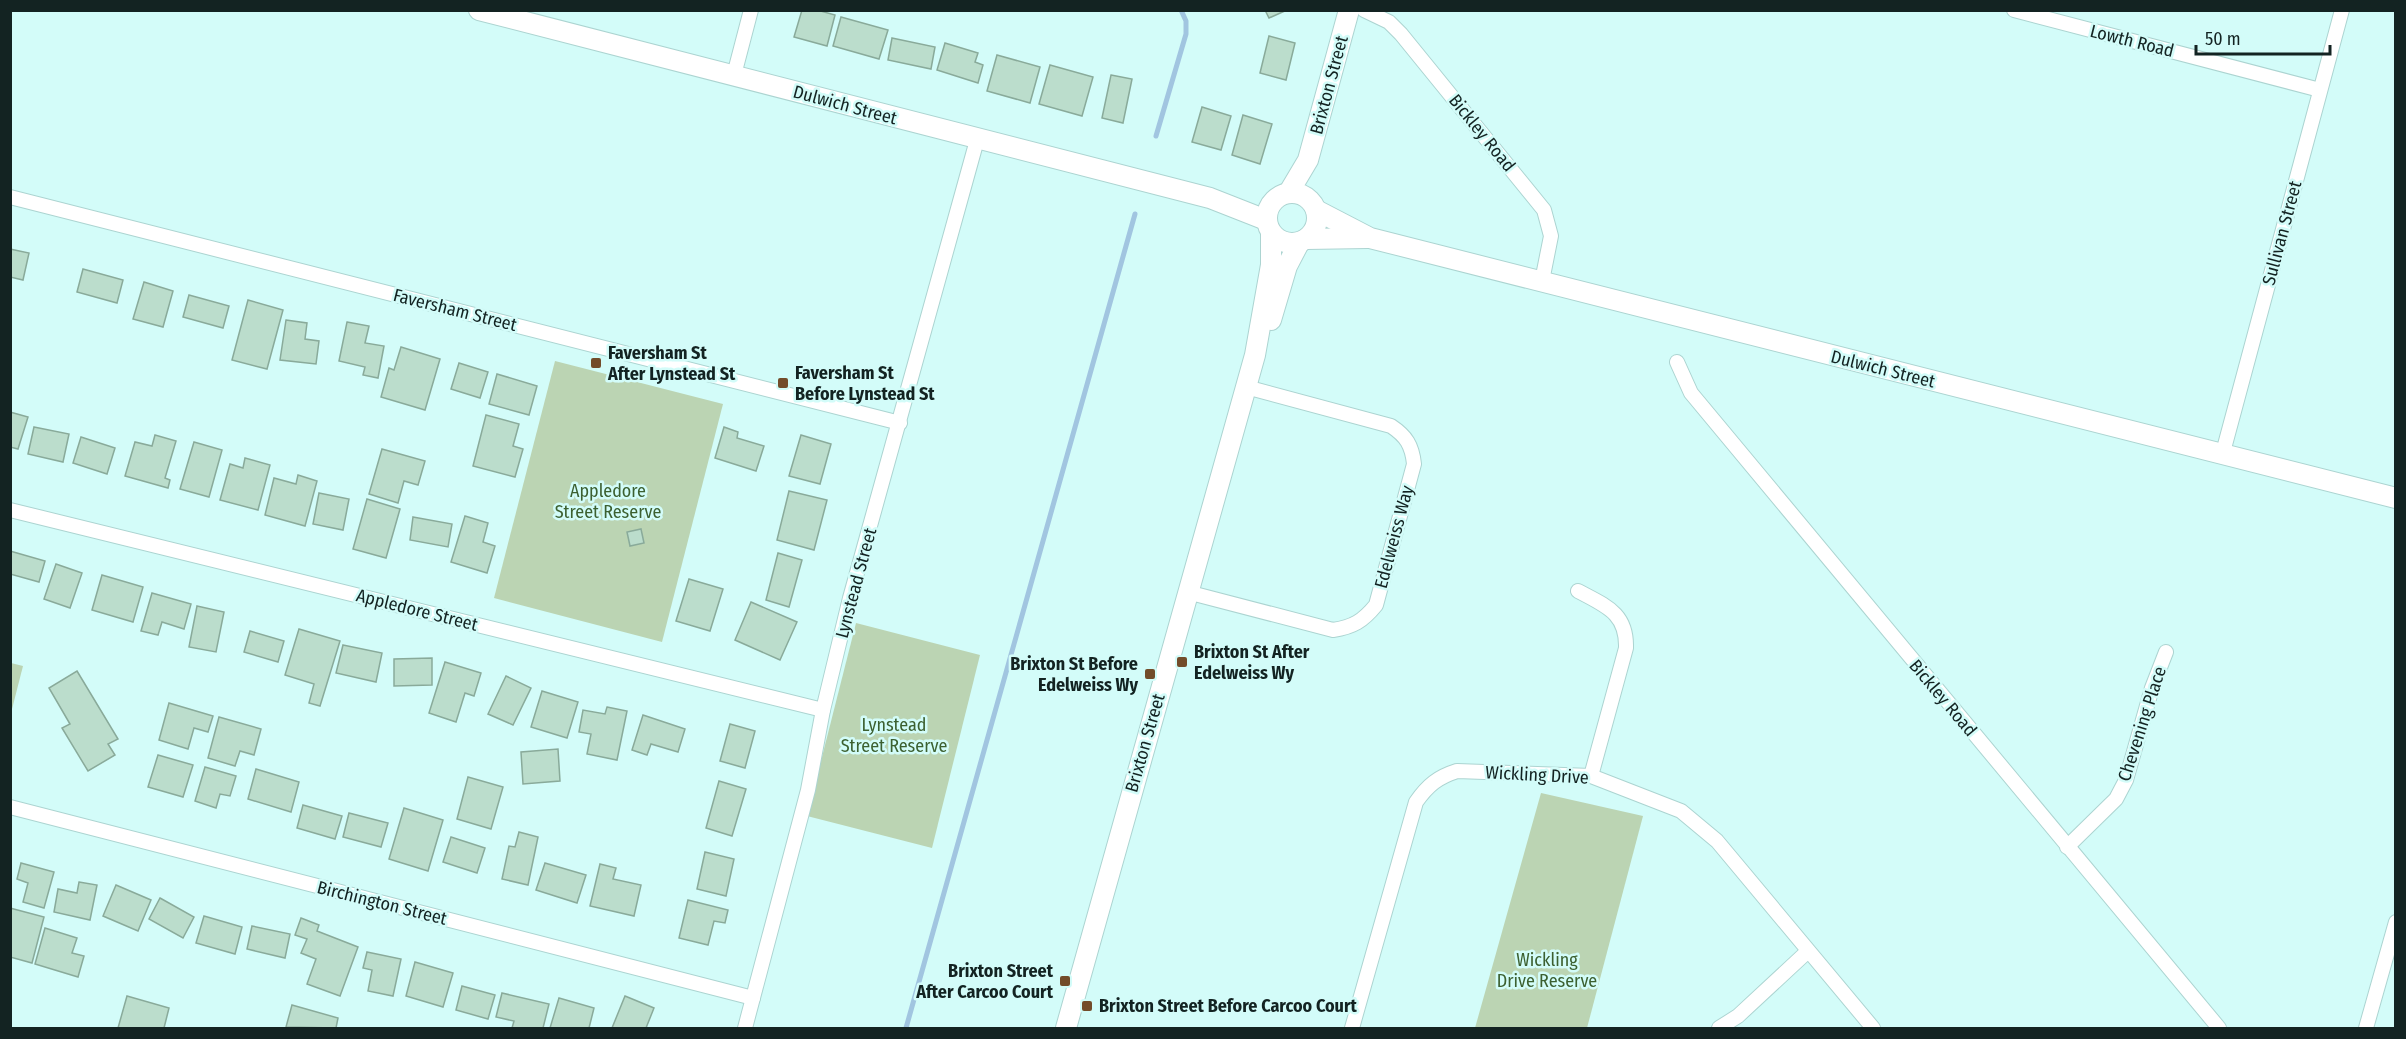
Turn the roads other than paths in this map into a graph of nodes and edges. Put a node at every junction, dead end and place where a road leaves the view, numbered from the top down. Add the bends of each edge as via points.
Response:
1 (479, 10) edge
2 (751, 10) edge
3 (1349, 10) edge
4 (1364, 10) edge
5 (2014, 10) edge
6 (2342, 10) edge
7 (734, 75) junction
8 (2320, 90) junction
9 (977, 140) junction
10 (1308, 160) junction
11 (1281, 196) junction
12 (10, 197) edge
13 (1210, 198) junction
14 (1314, 206) junction
15 (1269, 226) junction
16 (1370, 238) junction
17 (1302, 241) junction
18 (1542, 281) junction
19 (1255, 355) junction
20 (1677, 362) dead end
21 (1246, 387) junction
22 (900, 423) junction
23 (2222, 456) junction
24 (2396, 498) edge
25 (10, 510) edge
26 (1578, 591) dead end
27 (1187, 592) junction
28 (2166, 652) dead end
29 (823, 710) junction
30 (1591, 776) junction
31 (10, 807) edge
32 (2067, 848) junction
33 (2396, 922) edge
34 (1808, 951) junction
35 (753, 999) junction
36 (745, 1029) edge
37 (1066, 1029) edge
38 (1353, 1029) edge
39 (1719, 1029) edge
40 (1873, 1029) edge
41 (2219, 1029) edge
42 (2366, 1029) edge

1 - 7 street, Dulwich Street
2 - 7 street
3 - 10 street, Brixton Street
4 - 18 street, Bickley Road via 1389,22 1401,34 1544,210 1551,236
5 - 8 street, Lowth Road
6 - 8 street, Sullivan Street
7 - 9 street, Dulwich Street
8 - 23 street, Sullivan Street
9 - 13 street, Dulwich Street
9 - 22 street, Lynstead Street
10 - 11 street, Brixton Street
10 - 14 street, Brixton Street
11 - 13 street, Dulwich Street
11 - 14 street via 1306,196
11 - 15 street via 1269,206
12 - 22 street, Faversham Street
13 - 15 street, Dulwich Street
14 - 16 street, Dulwich Street
14 - 17 street via 1316,226
15 - 17 street via 1282,242
15 - 19 street, Brixton Street via 1271,265
16 - 17 street, Dulwich Street
16 - 18 street, Dulwich Street
17 - 19 street, Brixton Street via 1287,266 1273,315
18 - 23 street, Dulwich Street
19 - 21 street, Brixton Street
20 - 32 street, Bickley Road via 1691,393
21 - 27 street, Brixton Street
21 - 27 street, Edelweiss Way via 1391,426 1405,435 1413,450 1414,464 1376,605 1365,619 1349,628 1333,630
22 - 29 street, Lynstead Street
23 - 24 street, Dulwich Street
25 - 29 street, Appledore Street
26 - 30 street via 1607,606 1626,631 1626,648
27 - 37 street, Brixton Street
28 - 32 street, Chevening Place via 2126,780 2116,799
29 - 35 street, Lynstead Street via 808,790
30 - 34 street, Wickling Drive via 1681,811 1717,841
30 - 38 street, Wickling Drive via 1457,771 1428,785 1416,802
31 - 35 street, Birchington Street
32 - 41 street, Bickley Road
33 - 42 street
34 - 39 street
34 - 40 street, Wickling Drive
35 - 36 street, Lynstead Street

